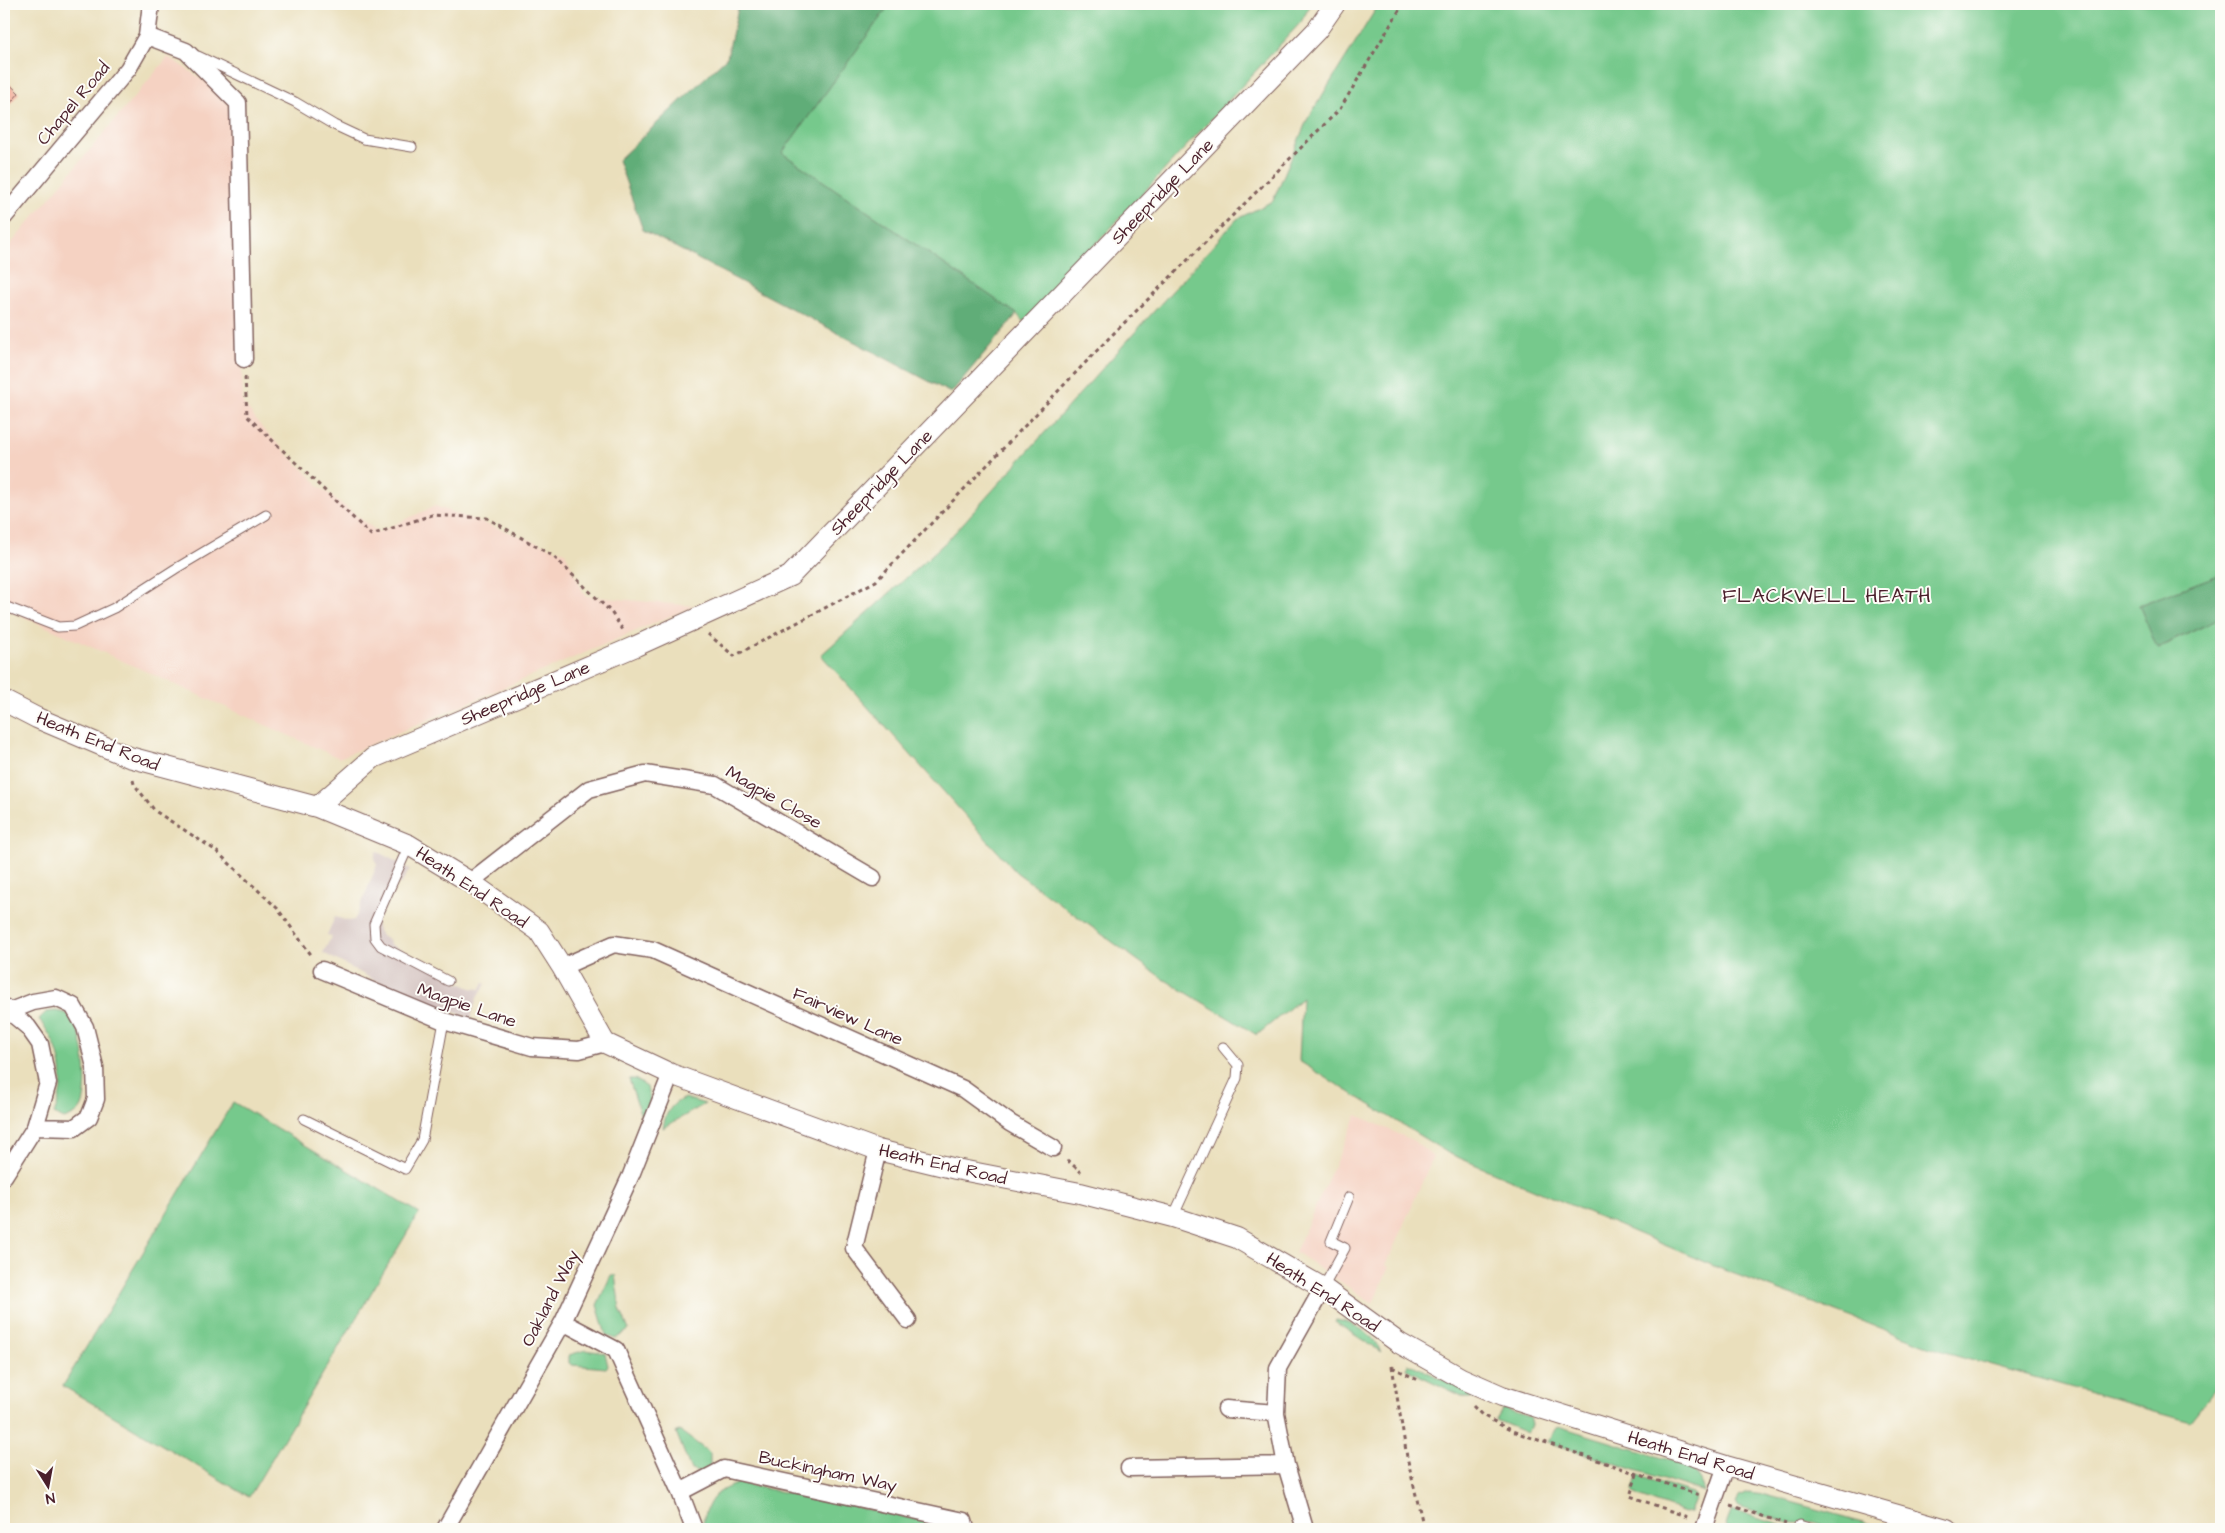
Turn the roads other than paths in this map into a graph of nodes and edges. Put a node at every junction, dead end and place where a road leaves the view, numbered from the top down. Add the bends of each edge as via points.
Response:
1 (151, 4) edge
2 (1334, 4) edge
3 (147, 36) junction
4 (186, 51) junction
5 (412, 147) dead end
6 (4, 217) edge
7 (244, 359) road end
8 (266, 515) dead end
9 (4, 606) edge
10 (4, 701) edge
11 (317, 807) junction
12 (409, 845) junction
13 (873, 878) dead end
14 (470, 882) junction
15 (562, 967) junction
16 (322, 970) road end
17 (448, 982) dead end
18 (7, 1009) edge
19 (444, 1021) junction
20 (604, 1043) junction
21 (1223, 1048) dead end
22 (671, 1074) junction
23 (304, 1119) dead end
24 (35, 1127) junction
25 (1053, 1148) road end
26 (878, 1150) junction
27 (4, 1176) edge
28 (1349, 1197) dead end
29 (1173, 1217) junction
30 (1322, 1288) junction
31 (908, 1320) dead end
32 (563, 1322) junction
33 (1226, 1409) dead end
34 (1276, 1413) junction
35 (1286, 1465) junction
36 (1726, 1466) junction
37 (1129, 1468) dead end
38 (680, 1492) junction
39 (1799, 1525) dead end
40 (1705, 1526) edge
41 (1919, 1526) edge
42 (445, 1529) edge
43 (694, 1529) edge
44 (966, 1529) edge
45 (1305, 1529) edge
46 (1812, 1529) edge
47 (1947, 1529) edge

1 - 3 street, Chapel Road
2 - 11 street, Sheepridge Lane via 1310,38 790,576 636,646 373,758
3 - 4 street
3 - 6 street, Chapel Road via 128,69
4 - 5 lane via 295,102 364,139
4 - 7 street via 238,103
8 - 9 lane via 114,608 75,626 58,628
10 - 11 street, Heath End Road via 128,756
11 - 12 street, Heath End Road
12 - 14 street, Heath End Road
12 - 17 lane via 374,924 375,938 381,946
13 - 14 street, Magpie Close via 715,785 645,774 589,789
14 - 15 street, Heath End Road via 539,931
15 - 20 street, Heath End Road
15 - 25 street, Fairview Lane via 614,944 653,950 963,1089 1010,1123
16 - 19 street, Magpie Lane
18 - 24 street via 28,1027 40,1044 48,1083
18 - 24 street via 56,998 73,1006 85,1026 96,1067 96,1099 89,1117 74,1128
19 - 20 street, Magpie Lane via 532,1047 579,1050
19 - 23 lane via 422,1140 405,1170
20 - 22 street, Heath End Road
21 - 29 lane via 1238,1065 1237,1078
22 - 26 street, Heath End Road
22 - 32 street, Oakland Way via 631,1175
24 - 27 street
26 - 29 street, Heath End Road via 1080,1193
26 - 31 street via 854,1248
28 - 30 lane via 1331,1241 1345,1248
29 - 30 street, Heath End Road via 1237,1238
30 - 34 street via 1278,1368
30 - 36 street, Heath End Road via 1399,1343 1461,1378 1502,1396
32 - 38 street via 616,1350
32 - 42 street, Oakland Way
33 - 34 street
34 - 35 street
35 - 37 street
35 - 45 street
36 - 40 street
36 - 41 street, Heath End Road
38 - 43 street
38 - 44 street, Buckingham Way via 724,1469 964,1521
39 - 46 lane
41 - 47 street, Heath End Road

